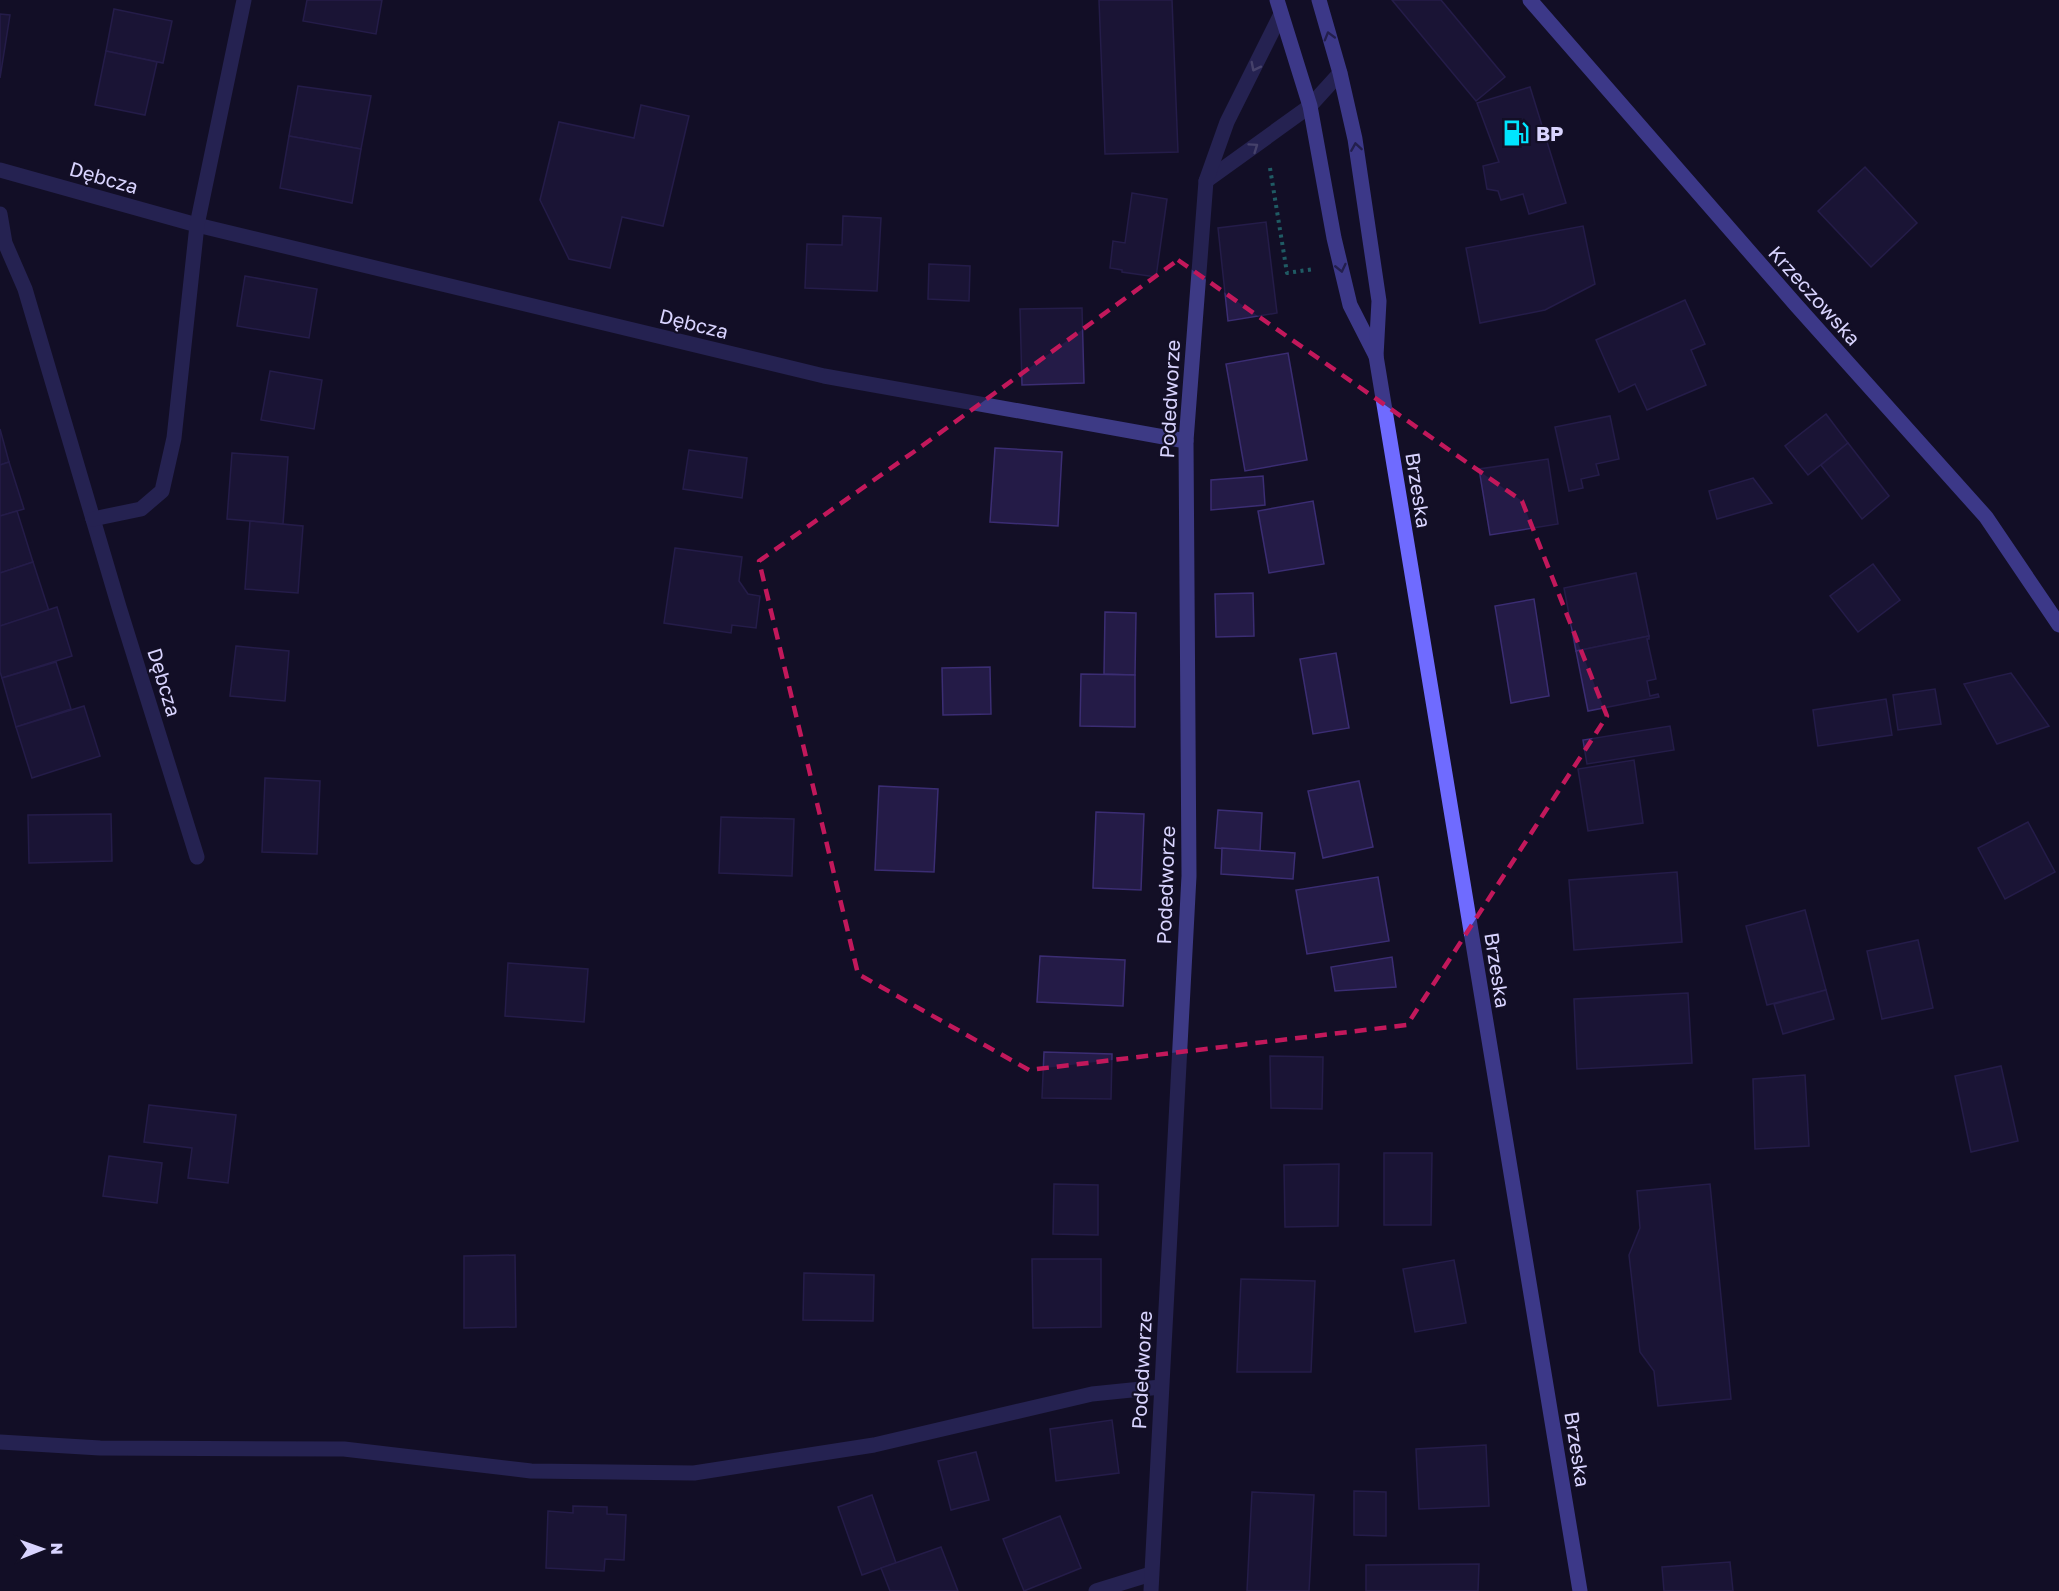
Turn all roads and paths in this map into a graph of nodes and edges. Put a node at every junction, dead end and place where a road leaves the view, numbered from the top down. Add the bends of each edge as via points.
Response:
1 (244, 0) edge
2 (1319, 0) edge
3 (1530, 0) edge
4 (1279, 7) edge
5 (1340, 73) junction
6 (1310, 106) junction
7 (1265, 139) junction
8 (0, 170) edge
9 (1206, 181) junction
10 (0, 214) edge
11 (196, 225) junction
12 (1314, 269) dead end
13 (1376, 356) junction
14 (1186, 441) junction
15 (93, 519) junction
16 (2059, 625) edge
17 (197, 857) dead end
18 (1161, 1387) junction
19 (0, 1442) edge
20 (1151, 1574) junction
21 (1096, 1591) edge
22 (1151, 1591) edge
23 (1580, 1591) edge

1 - 11 street
5 -> 2 main road, Brzeska
3 - 16 main road, Krzeczowska via 1986,517
4 - 6 main road, Brzeska
4 -> 9 street, Podedworze via 1227,122
5 - 6 street
13 -> 5 main road, Brzeska via 1379,301 1355,139
6 - 7 street
6 -> 13 main road, Brzeska via 1350,305
9 -> 7 street
7 - 12 path via 1287,273
8 - 11 street, Dębcza
9 - 14 street, Podedworze
10 - 15 street, Dębcza via 5,243 25,289
11 - 14 street, Dębcza via 824,376
11 - 15 street via 174,438 162,491 141,509
13 - 23 main road, Brzeska
14 - 18 street, Podedworze via 1189,876
15 - 17 street, Dębcza
18 - 19 street via 1092,1394 874,1445 694,1473 531,1471 344,1449 100,1449
18 - 20 street, Podedworze
20 - 21 street
20 - 22 street, Podedworze

